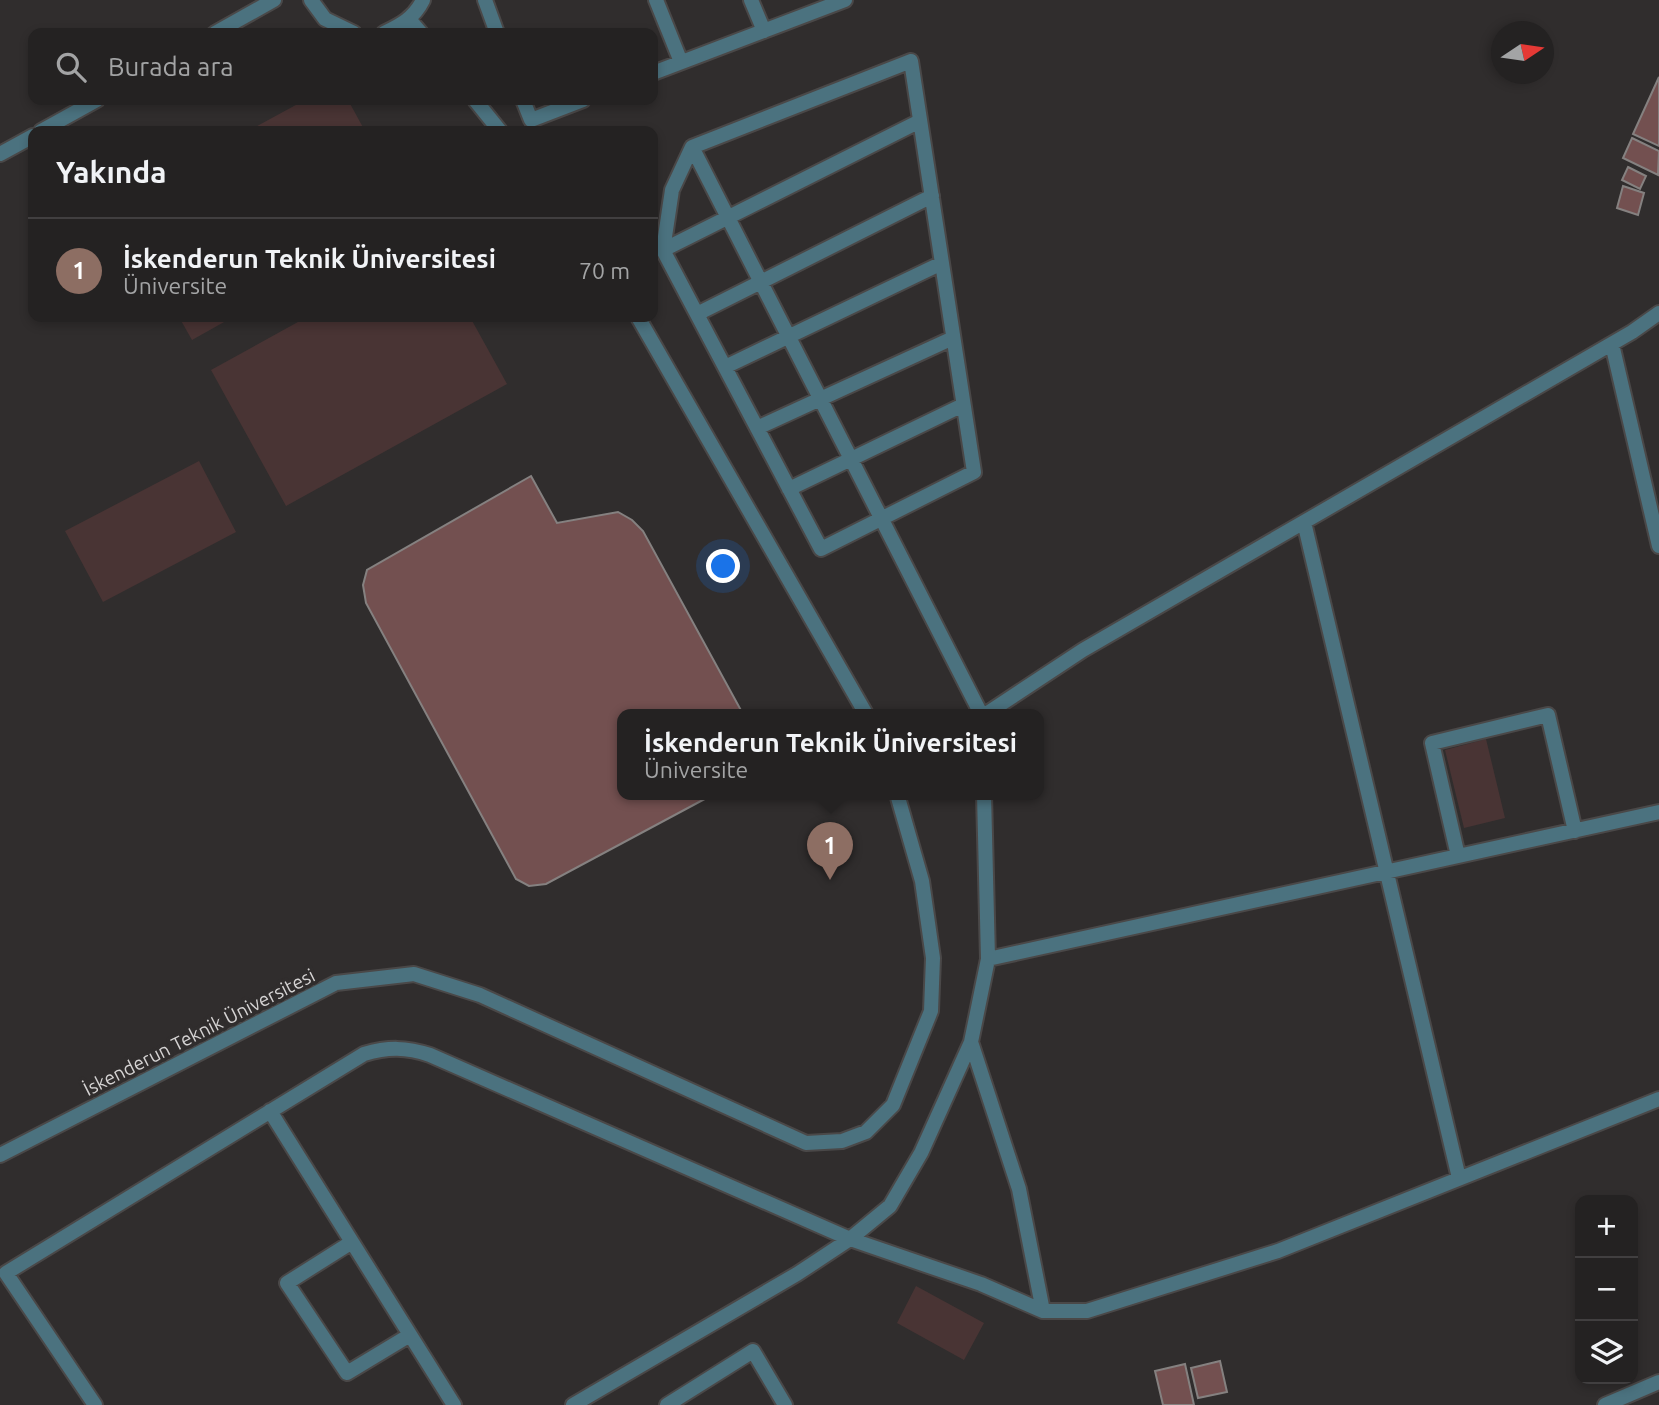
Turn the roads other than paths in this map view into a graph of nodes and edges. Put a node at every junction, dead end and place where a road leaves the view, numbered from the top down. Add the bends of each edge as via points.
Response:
1 (274, 0) edge
2 (311, 0) edge
3 (423, 0) edge
4 (485, 0) edge
5 (656, 0) edge
6 (751, 0) edge
7 (845, 0) edge
8 (409, 19) junction
9 (224, 28) edge
10 (338, 28) edge
11 (393, 28) edge
12 (417, 28) edge
13 (496, 28) edge
14 (764, 31) junction
15 (681, 62) junction
16 (658, 71) edge
17 (88, 105) edge
18 (479, 105) edge
19 (525, 105) edge
20 (570, 105) edge
21 (920, 121) junction
22 (50, 126) edge
23 (496, 126) edge
24 (28, 139) edge
25 (692, 148) junction
26 (0, 154) edge
27 (932, 196) junction
28 (728, 218) junction
29 (663, 250) junction
30 (942, 263) junction
31 (761, 283) junction
32 (1659, 313) edge
33 (697, 314) junction
34 (641, 322) edge
35 (789, 337) junction
36 (953, 338) junction
37 (1612, 344) junction
38 (725, 367) junction
39 (820, 398) junction
40 (963, 405) junction
41 (757, 428) junction
42 (851, 459) junction
43 (789, 489) junction
44 (882, 519) junction
45 (1304, 522) junction
46 (1659, 545) edge
47 (863, 709) edge
48 (981, 709) edge
49 (992, 709) edge
50 (899, 800) edge
51 (984, 800) edge
52 (1659, 812) edge
53 (1575, 831) junction
54 (1458, 856) junction
55 (1387, 872) junction
56 (988, 959) junction
57 (971, 1042) junction
58 (1659, 1099) edge
59 (270, 1111) junction
60 (0, 1155) edge
61 (1460, 1178) junction
62 (850, 1238) junction
63 (352, 1242) junction
64 (1043, 1311) junction
65 (410, 1335) junction
66 (1659, 1382) edge
67 (95, 1405) edge
68 (454, 1405) edge
69 (573, 1405) edge
70 (667, 1405) edge
71 (785, 1405) edge
72 (1605, 1405) edge

1 - 9 street
2 - 10 street
3 - 8 street
4 - 13 street
5 - 15 street
6 - 14 street
7 - 14 street
8 - 11 street
8 - 12 street
14 - 15 street
15 - 16 street
17 - 22 street
18 - 23 street
19 - 20 street via 531,120
21 - 25 street via 911,61
21 - 27 street
21 - 28 street
24 - 26 street
25 - 28 street
25 - 29 street via 672,190
27 - 30 street
27 - 31 street
28 - 29 street
28 - 31 street
29 - 33 street
30 - 35 street
30 - 36 street
31 - 33 street
31 - 35 street
32 - 37 street
33 - 38 street
34 - 47 street
35 - 38 street
35 - 39 street
36 - 39 street
36 - 40 street
37 - 45 street
37 - 46 street
38 - 41 street
39 - 41 street
39 - 42 street
40 - 42 street
40 - 44 street via 974,472
41 - 43 street
42 - 43 street
42 - 44 street
43 - 44 street via 821,549
44 - 48 street
45 - 49 street via 1083,650
45 - 55 street
50 - 60 street, İskenderun Teknik Üniversitesi via 922,881 933,958 931,1011 893,1105 866,1132 842,1141 806,1143 480,995 414,974 336,983
51 - 56 street
52 - 53 street
53 - 54 street
53 - 54 street via 1548,715 1432,743
54 - 55 street
55 - 56 street
55 - 61 street
56 - 57 street
57 - 62 street via 921,1153 890,1206
57 - 64 street via 1019,1189
58 - 61 street
59 - 62 street via 364,1054 382,1048 415,1050
59 - 63 street
59 - 67 street via 6,1273
61 - 64 street via 1265,1255 1087,1311
62 - 64 street
62 - 69 street
63 - 65 street
63 - 65 street via 287,1283 346,1373
65 - 68 street
66 - 72 street
70 - 71 street via 753,1351

